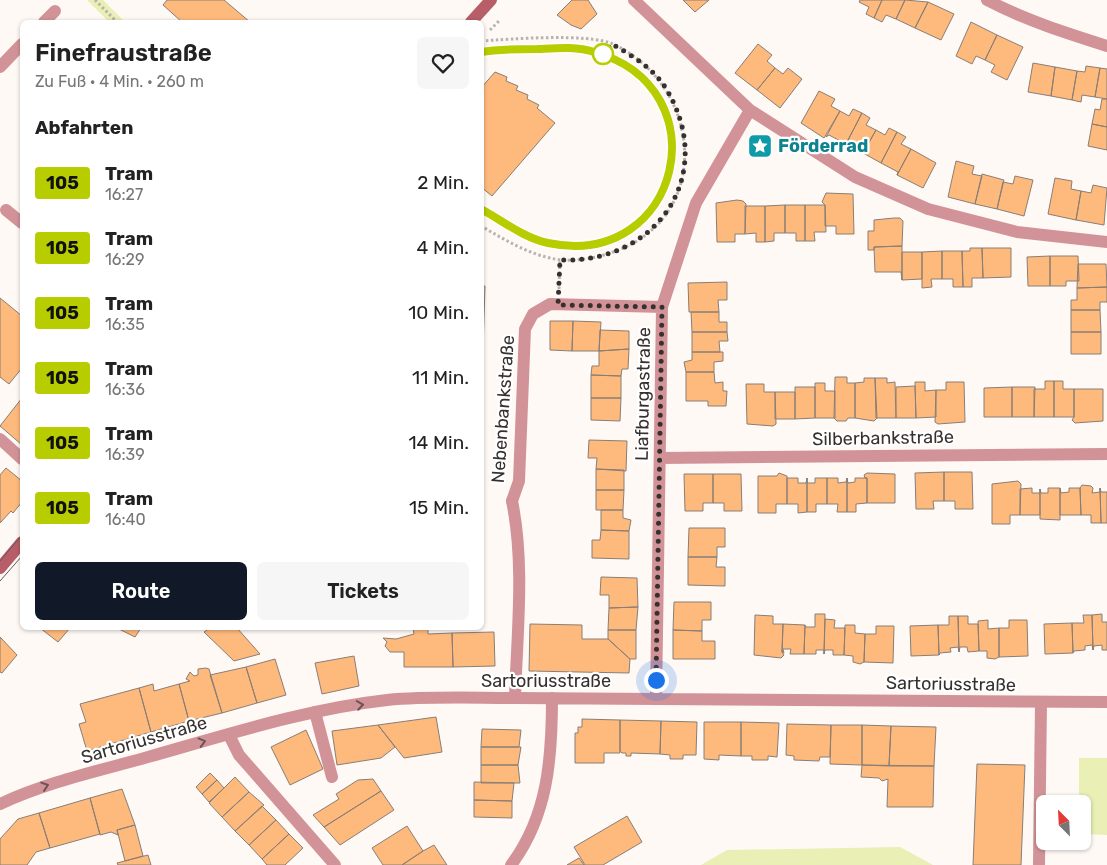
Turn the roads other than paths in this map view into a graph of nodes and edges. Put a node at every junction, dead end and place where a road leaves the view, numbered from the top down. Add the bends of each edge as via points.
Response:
1 (490, 0) edge
2 (634, 0) edge
3 (987, 0) edge
4 (55, 11) dead end
5 (46, 20) edge
6 (473, 20) edge
7 (20, 46) edge
8 (1107, 46) edge
9 (0, 67) edge
10 (750, 110) junction
11 (6, 210) dead end
12 (20, 222) edge
13 (1107, 242) edge
14 (662, 307) junction
15 (0, 439) edge
16 (1107, 454) edge
17 (20, 457) edge
18 (660, 458) junction
19 (20, 544) edge
20 (0, 568) edge
21 (515, 698) junction
22 (552, 698) junction
23 (656, 698) junction
24 (1107, 702) edge
25 (1041, 703) junction
26 (315, 712) junction
27 (229, 735) junction
28 (332, 777) dead end
29 (0, 804) edge
30 (1039, 864) dead end
31 (335, 865) edge
32 (511, 865) edge

1 - 6 main road
2 - 10 street
3 - 8 street via 1048,27
4 - 5 street
7 - 9 street
10 - 13 street via 855,177 928,209 1016,232
10 - 14 street, Liafburgastraße via 696,203
11 - 12 street
14 - 18 street, Liafburgastraße
14 - 21 street, Nebenbankstraße via 550,304 533,314 525,329 519,481 512,501 519,564
15 - 17 street
16 - 18 street, Silberbankstraße
18 - 23 street, Liafburgastraße
19 - 20 main road
21 - 22 street, Sartoriusstraße
26 -> 21 street, Sartoriusstraße via 386,700
22 - 23 street, Sartoriusstraße
22 - 32 street via 548,779 539,816
23 - 25 street, Sartoriusstraße
24 - 25 street, Sartoriusstraße
25 - 30 street
26 - 27 street, Sartoriusstraße
26 - 28 street
29 -> 27 street, Sartoriusstraße via 43,786
27 - 31 street via 245,762

